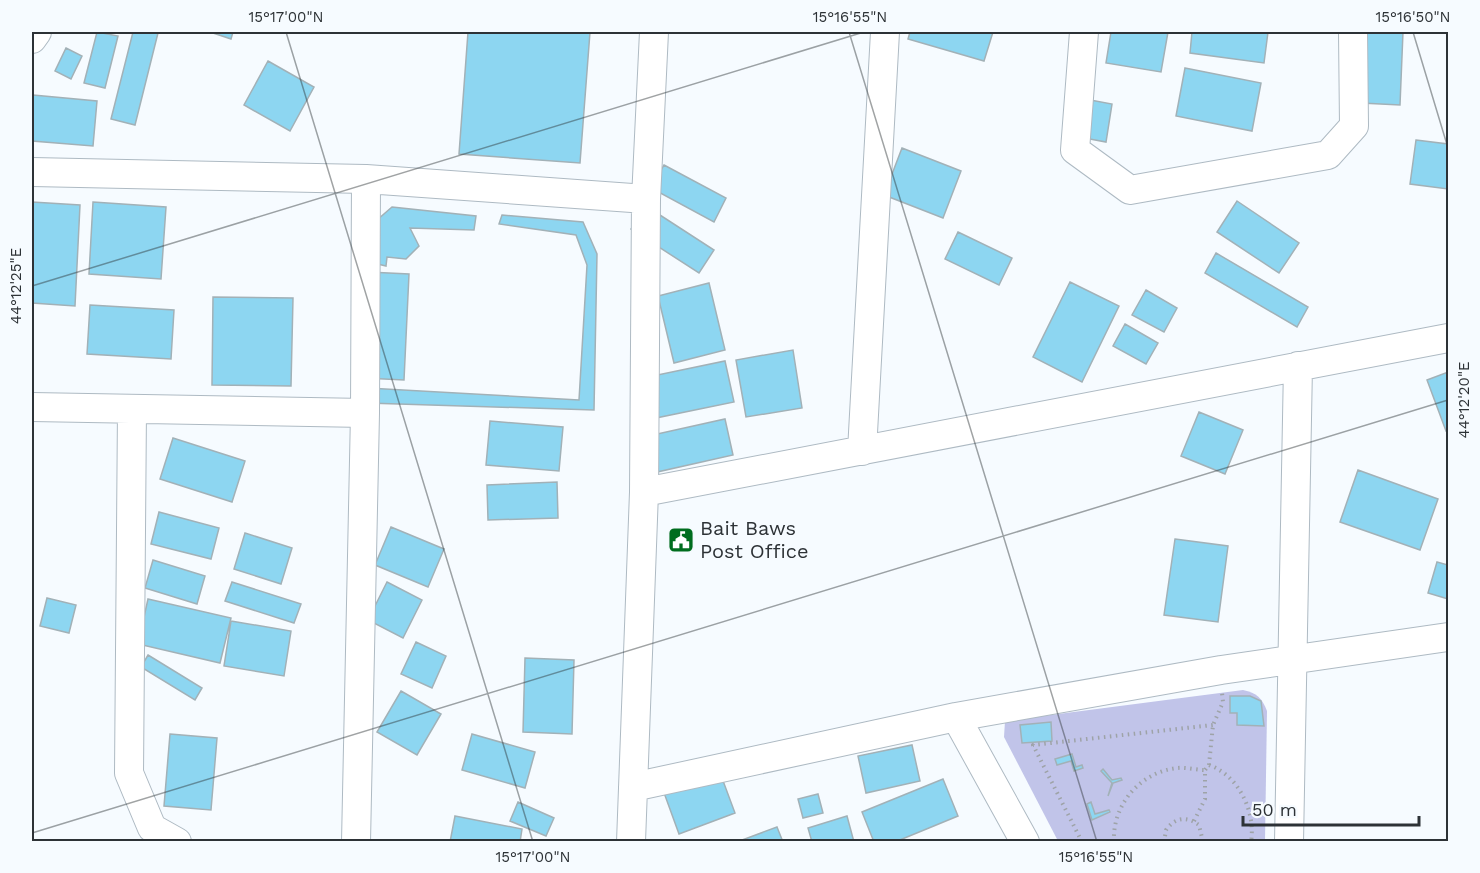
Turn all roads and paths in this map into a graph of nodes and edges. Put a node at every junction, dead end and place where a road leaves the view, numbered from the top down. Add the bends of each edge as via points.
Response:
1 (37, 32) edge
2 (654, 32) edge
3 (885, 32) edge
4 (1084, 32) edge
5 (1353, 32) edge
6 (32, 39) edge
7 (32, 172) edge
8 (366, 179) junction
9 (646, 199) junction
10 (1449, 338) edge
11 (1298, 366) junction
12 (32, 407) edge
13 (132, 409) junction
14 (365, 413) junction
15 (862, 451) junction
16 (644, 492) junction
17 (1449, 638) edge
18 (1292, 661) junction
19 (1223, 702) dead end
20 (956, 717) junction
21 (1213, 725) junction
22 (1209, 765) junction
23 (1205, 771) junction
24 (633, 787) junction
25 (1194, 821) junction
26 (177, 842) edge
27 (356, 842) edge
28 (631, 842) edge
29 (1025, 842) edge
30 (1082, 842) edge
31 (1096, 842) edge
32 (1112, 842) edge
33 (1164, 842) edge
34 (1203, 842) edge
35 (1251, 842) edge
36 (1289, 842) edge

1 - 6 street
2 - 9 street
3 - 15 street
4 - 5 street via 1075,150 1130,190 1328,155 1354,126
7 - 8 street
8 - 9 street
8 - 14 street
9 - 16 street
10 - 11 street
11 - 15 street
11 - 18 street
12 - 13 street
13 - 14 street
13 - 26 street via 129,773 152,828
14 - 27 street
15 - 16 street
16 - 24 street
17 - 18 street
18 - 20 street
18 - 36 street
19 - 21 path
20 - 24 street
20 - 29 street
21 - 22 path
21 - 30 path via 1033,745
22 - 23 path
22 - 35 path via 1219,768 1236,784 1248,806
23 - 25 path via 1205,799
23 - 32 path via 1178,768 1155,773 1136,786 1121,805
24 - 28 street
25 - 33 path via 1174,821 1166,830
25 - 34 path via 1202,831
31 - 32 path

